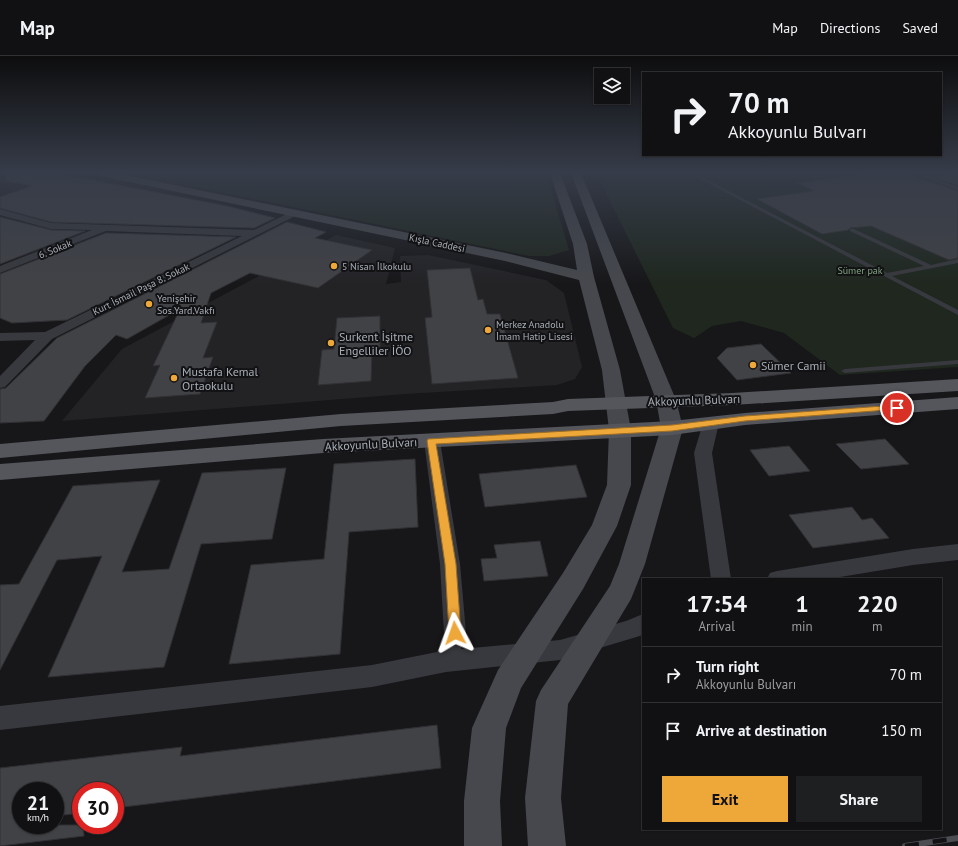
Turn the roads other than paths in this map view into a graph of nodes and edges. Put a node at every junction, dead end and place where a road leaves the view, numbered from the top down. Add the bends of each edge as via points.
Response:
1 (281, 210) edge
2 (568, 210) edge
3 (591, 210) edge
4 (762, 210) edge
5 (0, 212) edge
6 (296, 213) junction
7 (110, 227) junction
8 (852, 230) dead end
9 (257, 233) junction
10 (581, 250) junction
11 (506, 257) junction
12 (958, 260) edge
13 (928, 266) junction
14 (0, 270) edge
15 (887, 275) junction
16 (586, 277) junction
17 (958, 313) edge
18 (48, 336) junction
19 (0, 337) edge
20 (958, 362) edge
21 (845, 371) dead end
22 (0, 384) edge
23 (958, 385) edge
24 (666, 400) junction
25 (617, 402) junction
26 (958, 403) edge
27 (711, 422) junction
28 (672, 428) junction
29 (620, 430) junction
30 (432, 441) junction
31 (0, 451) edge
32 (0, 472) edge
33 (958, 552) edge
34 (721, 578) edge
35 (783, 578) edge
36 (642, 624) edge
37 (446, 661) junction
38 (0, 718) edge
39 (483, 846) edge
40 (547, 846) edge

1 - 6 main road, Kışla Caddesi
2 - 10 main road
3 - 24 main road
4 - 15 lane
5 - 7 street via 51,226
6 - 9 street, Kurt İsmail Paşa 8. Sokak
6 - 11 main road, Kışla Caddesi
7 - 9 street
7 - 14 street, 6. Sokak
8 - 13 lane
9 - 18 street, Kurt İsmail Paşa 8. Sokak
10 - 11 main road via 566,258 549,261
10 - 16 main road
11 - 16 main road, Kışla Caddesi
12 - 13 lane
13 - 15 lane
15 - 17 lane
16 - 25 main road
18 - 19 street
18 - 22 street, Kurt İsmail Paşa 8. Sokak
20 - 21 lane
23 - 24 main road, Akkoyunlu Bulvarı via 739,399
24 - 25 main road, Akkoyunlu Bulvarı
24 - 28 main road
25 - 29 main road
25 - 31 main road, Akkoyunlu Bulvarı via 341,420
26 - 27 main road, Akkoyunlu Bulvarı
27 - 28 main road, Akkoyunlu Bulvarı
27 - 34 street via 703,453
28 - 29 main road, Akkoyunlu Bulvarı
28 - 40 main road via 632,564 621,591 552,701 543,798
29 - 30 main road, Akkoyunlu Bulvarı
29 - 39 main road via 619,485 604,526 573,581 509,680 489,728 482,801
30 - 32 main road, Akkoyunlu Bulvarı via 323,446
30 - 37 street via 450,564 455,633
33 - 35 street
36 - 37 street via 560,650
37 - 38 street via 372,676

